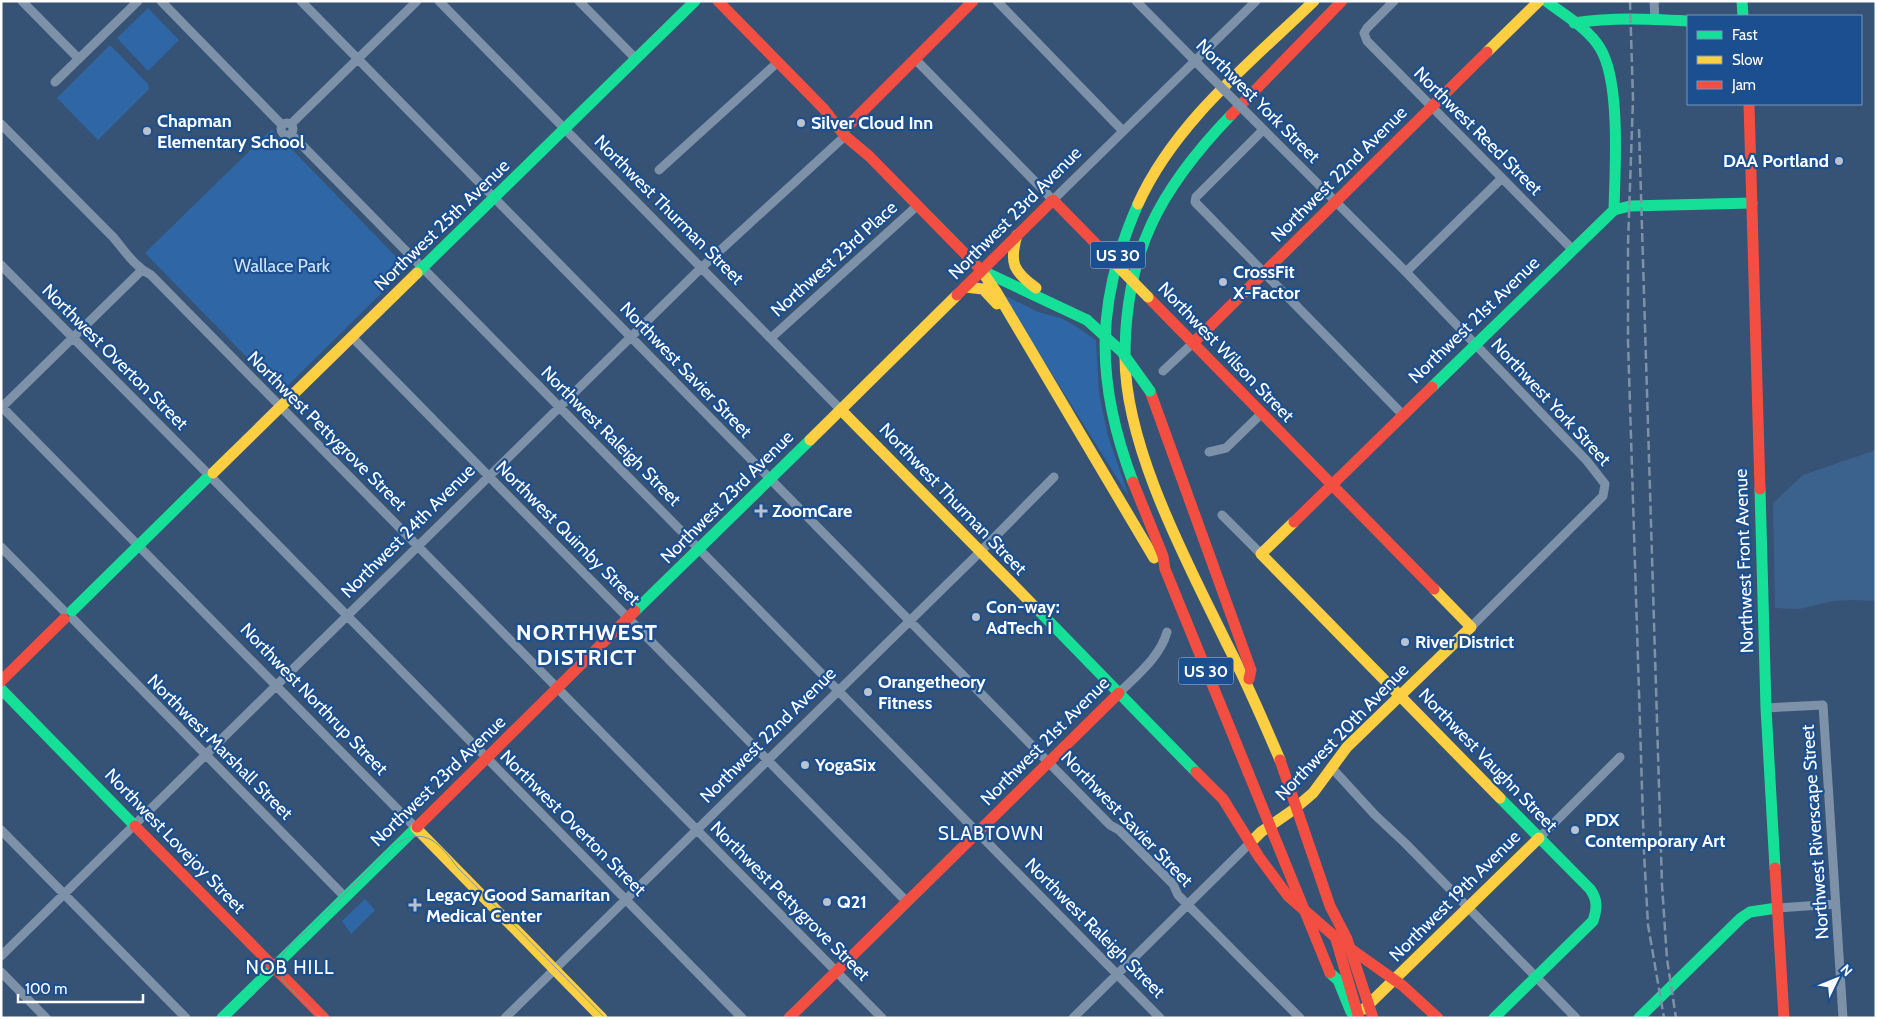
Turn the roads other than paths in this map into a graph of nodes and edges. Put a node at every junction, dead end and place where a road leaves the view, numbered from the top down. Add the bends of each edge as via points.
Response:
1 (22, 1) edge
2 (138, 1) edge
3 (161, 1) edge
4 (301, 1) edge
5 (417, 1) edge
6 (439, 1) edge
7 (579, 1) edge
8 (695, 1) edge
9 (718, 1) edge
10 (973, 1) edge
11 (997, 1) edge
12 (1136, 1) edge
13 (1256, 1) edge
14 (1314, 1) edge
15 (1342, 1) edge
16 (1394, 1) edge
17 (1539, 1) edge
18 (1546, 1) edge
19 (1654, 1) edge
20 (1742, 1) edge
21 (1743, 15) edge
22 (1654, 20) junction
23 (1687, 20) edge
24 (1574, 23) junction
25 (635, 58) junction
26 (79, 59) junction
27 (915, 59) junction
28 (358, 60) junction
29 (1195, 61) junction
30 (778, 62) junction
31 (55, 82) dead end
32 (1749, 105) edge
33 (1432, 107) junction
34 (1, 124) edge
35 (288, 128) junction
36 (564, 129) junction
37 (1263, 130) junction
38 (846, 131) junction
39 (1123, 131) junction
40 (659, 170) dead end
41 (1502, 178) junction
42 (494, 198) junction
43 (1053, 200) junction
44 (1336, 202) junction
45 (1752, 203) junction
46 (918, 205) junction
47 (1614, 210) junction
48 (1018, 235) junction
49 (1572, 249) junction
50 (1, 264) edge
51 (423, 268) junction
52 (701, 268) junction
53 (142, 270) junction
54 (981, 270) junction
55 (1406, 272) junction
56 (1264, 273) junction
57 (965, 287) junction
58 (1067, 310) junction
59 (352, 337) junction
60 (631, 337) junction
61 (73, 338) junction
62 (771, 338) junction
63 (1192, 343) junction
64 (1475, 344) junction
65 (1163, 371) dead end
66 (1045, 375) junction
67 (2, 407) edge
68 (559, 407) junction
69 (281, 408) junction
70 (841, 410) junction
71 (1262, 413) junction
72 (1403, 415) junction
73 (1209, 452) dead end
74 (210, 476) junction
75 (489, 476) junction
76 (1054, 477) dead end
77 (770, 479) junction
78 (1332, 484) junction
79 (1605, 484) joint
80 (1222, 515) dead end
81 (140, 546) junction
82 (418, 546) junction
83 (1, 547) edge
84 (699, 549) junction
85 (980, 552) junction
86 (1261, 554) junction
87 (1165, 569) junction
88 (68, 615) junction
89 (347, 616) junction
90 (629, 618) junction
91 (908, 622) junction
92 (1471, 626) junction
93 (1167, 632) dead end
94 (1, 681) edge
95 (276, 685) junction
96 (1248, 686) junction
97 (1, 688) edge
98 (558, 688) junction
99 (838, 691) junction
100 (1119, 693) junction
101 (1400, 696) junction
102 (1766, 708) junction
103 (206, 755) junction
104 (1620, 756) dead end
105 (487, 758) junction
106 (768, 760) junction
107 (1049, 762) junction
108 (1331, 767) junction
109 (135, 825) junction
110 (416, 828) junction
111 (1, 830) edge
112 (696, 830) junction
113 (978, 832) junction
114 (1539, 838) junction
115 (1250, 842) junction
116 (64, 894) junction
117 (345, 897) junction
118 (626, 899) junction
119 (907, 902) junction
120 (1187, 904) junction
121 (1835, 904) junction
122 (1330, 906) junction
123 (1468, 908) junction
124 (1777, 908) junction
125 (1, 956) edge
126 (274, 967) junction
127 (554, 970) junction
128 (836, 971) junction
129 (1, 972) edge
130 (1330, 973) junction
131 (1116, 974) junction
132 (1536, 976) junction
133 (1394, 981) junction
134 (46, 1018) edge
135 (186, 1018) edge
136 (222, 1018) edge
137 (324, 1018) edge
138 (506, 1018) edge
139 (602, 1018) edge
140 (742, 1018) edge
141 (789, 1018) edge
142 (882, 1018) edge
143 (1072, 1018) edge
144 (1160, 1018) edge
145 (1300, 1018) edge
146 (1342, 1018) edge
147 (1356, 1018) edge
148 (1373, 1018) edge
149 (1438, 1018) edge
150 (1494, 1018) edge
151 (1576, 1018) edge
152 (1639, 1018) edge
153 (1784, 1018) edge
154 (1843, 1018) edge

1 - 26 street
2 - 26 street
3 - 35 street, Northwest Raleigh Street
4 - 28 street, Northwest Savier Street
5 - 28 street
6 - 36 street, Northwest Thurman Street
7 - 25 street
8 - 25 main road, Northwest 25th Avenue
9 - 30 main road
10 - 27 main road, Northwest 24th Avenue
11 - 39 street
12 - 29 street, Northwest York Street
13 - 29 street, Northwest 23rd Avenue
14 - 87 main road, US 30 via 1216,97 1176,142 1141,198 1117,256 1105,331 1108,393 1120,443
15 - 96 main road, US 30 via 1221,125 1168,192 1143,242 1124,328 1128,401 1141,451 1187,562
16 - 33 street, Northwest Reed Street via 1364,34
17 - 33 main road, Northwest 22nd Avenue
18 - 24 main road
19 - 22 street
20 - 21 main road
22 - 23 main road
22 - 24 main road
24 - 47 main road via 1601,49 1610,72
25 - 36 main road, Northwest 25th Avenue
26 - 31 street
27 - 38 main road, Northwest 24th Avenue
27 - 43 street, Northwest Wilson Street
28 - 35 street
28 - 42 street, Northwest Savier Street
29 - 37 street, Northwest York Street, bridge
29 - 39 street, Northwest 23rd Avenue
30 - 38 main road via 824,109 837,116
30 - 40 street
32 - 45 main road, Northwest Front Avenue
33 - 41 street, Northwest Reed Street
33 - 44 main road, Northwest 22nd Avenue
34 - 53 street, Northwest Pettygrove Street
35 - 51 street, Northwest Raleigh Street
36 - 42 main road, Northwest 25th Avenue
36 - 52 street, Northwest Thurman Street
37 - 44 street, Northwest York Street
37 - 56 street via 1196,197 1195,202
38 - 46 main road via 860,140 869,156
38 - 52 street, Northwest 24th Avenue
39 - 43 street, Northwest 23rd Avenue
41 - 49 street, Northwest Reed Street
41 - 55 street
42 - 51 main road, Northwest 25th Avenue
42 - 60 street, Northwest Savier Street
43 - 48 main road, Northwest 23rd Avenue
43 - 63 main road, Northwest Wilson Street, bridge
44 - 55 street, Northwest York Street
44 - 56 main road, Northwest 22nd Avenue
45 - 47 main road via 1630,206
45 - 102 main road, Northwest Front Avenue
46 - 54 main road
46 - 62 street, Northwest 23rd Place
47 - 49 main road, Northwest 21st Avenue
48 - 54 main road, Northwest 23rd Avenue
48 - 58 main road via 1012,254 1016,270
49 - 64 main road, Northwest 21st Avenue
50 - 61 street, Northwest Overton Street
51 - 59 main road, Northwest 25th Avenue
51 - 68 street, Northwest Raleigh Street
52 - 60 street, Northwest 24th Avenue
52 - 62 street, Northwest Thurman Street
53 - 61 street
53 - 69 street, Northwest Pettygrove Street
54 - 57 main road, Northwest 23rd Avenue
54 - 58 main road
54 - 66 main road
55 - 64 street, Northwest York Street
56 - 63 main road, Northwest 22nd Avenue
56 - 72 street
57 - 66 main road via 983,290 992,297
57 - 70 main road, Northwest 23rd Avenue
58 - 96 main road, bridge via 1087,320 1120,348 1150,391 1251,670
59 - 69 main road, Northwest 25th Avenue
59 - 75 street, Northwest Quimby Street
60 - 68 street, Northwest 24th Avenue
60 - 77 street, Northwest Savier Street
61 - 67 street
61 - 74 street, Northwest Overton Street
62 - 70 street, Northwest Thurman Street
63 - 65 street, Northwest 22nd Avenue
63 - 71 main road, Northwest Wilson Street
64 - 72 main road, Northwest 21st Avenue
64 - 79 street, Northwest York Street
66 - 87 main road via 1156,562
67 - 81 street, Northwest Northrup Street
68 - 75 street, Northwest 24th Avenue
68 - 84 street, Northwest Raleigh Street
69 - 74 main road, Northwest 25th Avenue
69 - 82 street, Northwest Pettygrove Street
70 - 77 main road, Northwest 23rd Avenue
70 - 85 main road, Northwest Thurman Street
71 - 73 street via 1226,448
71 - 78 main road, Northwest Wilson Street
72 - 78 main road, Northwest 21st Avenue
74 - 81 main road, Northwest 25th Avenue
74 - 89 street, Northwest Overton Street
75 - 82 street, Northwest 24th Avenue
75 - 90 street, Northwest Quimby Street
76 - 85 street, Northwest 22nd Avenue
77 - 84 main road, Northwest 23rd Avenue
77 - 91 street, Northwest Savier Street
78 - 86 main road, Northwest 21st Avenue
78 - 92 main road, Northwest Wilson Street
79 - 92 street, Northwest 20th Avenue via 1603,496
80 - 86 street, Northwest Vaughn Street
81 - 88 main road, Northwest 25th Avenue
81 - 95 street, Northwest Northrup Street
82 - 89 street, Northwest 24th Avenue
82 - 98 street, Northwest Pettygrove Street
83 - 88 street, Northwest Marshall Street
84 - 90 main road, Northwest 23rd Avenue
84 - 99 street, Northwest Raleigh Street
85 - 91 street, Northwest 22nd Avenue
85 - 100 main road, Northwest Thurman Street
86 - 101 main road, Northwest Vaughn Street
87 - 130 main road, US 30, bridge
88 - 94 main road, Northwest 25th Avenue
88 - 103 street, Northwest Marshall Street
89 - 95 street, Northwest 24th Avenue
89 - 105 street, Northwest Overton Street
90 - 98 main road, Northwest 23rd Avenue
90 - 106 street, Northwest Quimby Street
91 - 99 street, Northwest 22nd Avenue
91 - 107 street, Northwest Savier Street
92 - 101 main road, Northwest 20th Avenue
93 - 100 street, Northwest 21st Avenue via 1149,663
95 - 103 street, Northwest 24th Avenue
95 - 110 street, Northwest Northrup Street
96 - 122 main road, US 30, bridge via 1280,760
97 - 109 main road, Northwest Lovejoy Street
98 - 105 main road, Northwest 23rd Avenue
98 - 112 street, Northwest Pettygrove Street
99 - 106 street, Northwest 22nd Avenue
99 - 113 street, Northwest Raleigh Street
100 - 107 main road, Northwest 21st Avenue
100 - 115 main road, Northwest Thurman Street via 1223,799
101 - 108 main road, Northwest 20th Avenue
101 - 114 main road, Northwest Vaughn Street
102 - 121 street, Northwest Riverscape Street via 1823,705
102 - 124 main road, Northwest Front Avenue
103 - 109 street, Northwest 24th Avenue
103 - 117 street, Northwest Marshall Street
104 - 114 street, Northwest 19th Avenue
105 - 110 main road, Northwest 23rd Avenue
105 - 118 street, Northwest Overton Street
106 - 112 street, Northwest 22nd Avenue
106 - 119 street, Northwest Quimby Street
107 - 113 main road, Northwest 21st Avenue
107 - 120 street, Northwest Savier Street via 1173,884
108 - 115 main road, Northwest 20th Avenue via 1304,802
108 - 123 street
109 - 116 street, Northwest 24th Avenue
109 - 126 main road, Northwest Lovejoy Street
110 - 117 main road, Northwest 23rd Avenue
110 - 127 main road, Northwest Northrup Street
111 - 116 street
112 - 118 street, Northwest 22nd Avenue
112 - 128 street, Northwest Pettygrove Street
113 - 119 main road, Northwest 21st Avenue
113 - 131 street, Northwest Raleigh Street
114 - 123 main road, Northwest 19th Avenue
114 - 132 main road, Northwest Vaughn Street via 1590,889 1598,905 1593,920
115 - 120 street, Northwest 20th Avenue
115 - 133 main road, Northwest Thurman Street via 1288,896 1341,942
116 - 125 street, Northwest 24th Avenue
116 - 135 street
117 - 126 main road, Northwest 23rd Avenue
118 - 127 street, Northwest 22nd Avenue
118 - 140 street, Northwest Overton Street
119 - 128 main road, Northwest 21st Avenue
120 - 131 street, Northwest 20th Avenue
120 - 145 street, Northwest Savier Street
121 - 124 street
121 - 154 street, Northwest Riverscape Street
122 - 147 main road, bridge
122 - 148 main road, US 30, bridge via 1347,939
123 - 132 street
123 - 133 main road, Northwest 19th Avenue
124 - 152 main road via 1746,914
124 - 153 main road, Northwest Front Avenue
126 - 136 main road, Northwest 23rd Avenue
126 - 137 main road, Northwest Lovejoy Street
127 - 138 street, Northwest 22nd Avenue
127 - 139 main road, Northwest Northrup Street
128 - 141 main road, Northwest 21st Avenue
128 - 142 street, Northwest Pettygrove Street
129 - 134 street
130 - 146 main road via 1329,983
130 - 147 main road, US 30 via 1338,980
131 - 143 street, Northwest 20th Avenue
131 - 144 street, Northwest Raleigh Street
132 - 150 main road
132 - 151 street
133 - 147 main road, Northwest 19th Avenue
133 - 149 main road, Northwest Thurman Street

